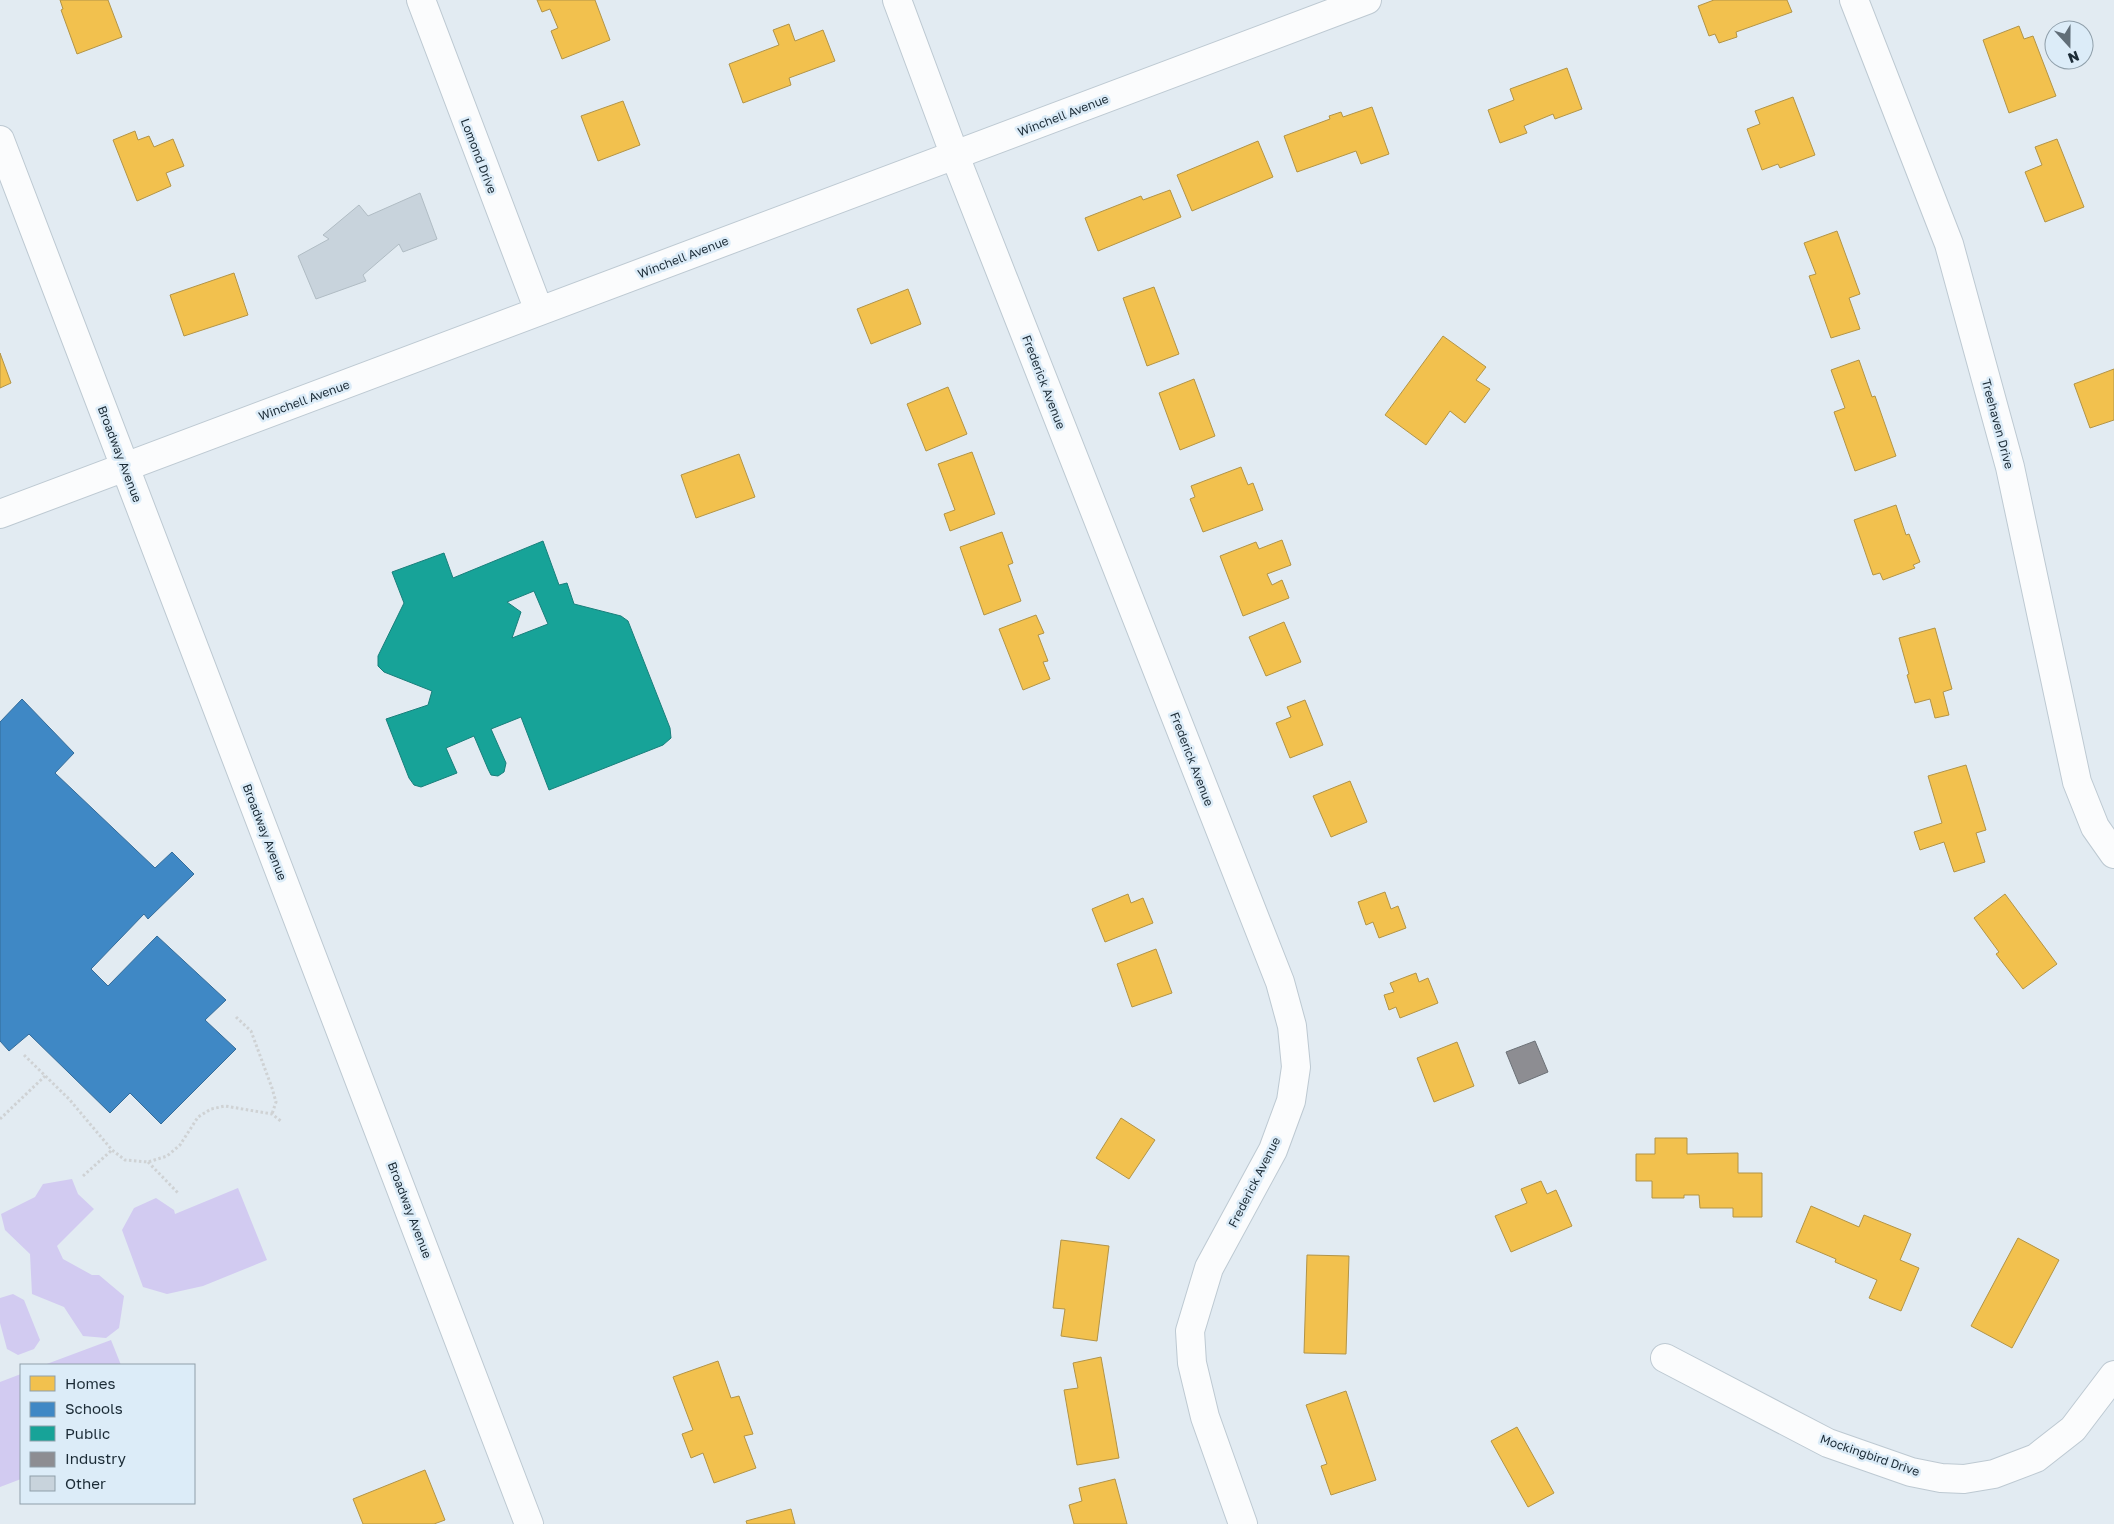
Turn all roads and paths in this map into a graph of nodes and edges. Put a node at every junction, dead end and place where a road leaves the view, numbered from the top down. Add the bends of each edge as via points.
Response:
1 (421, 0) edge
2 (897, 0) edge
3 (1367, 0) edge
4 (1854, 0) edge
5 (0, 140) edge
6 (955, 156) junction
7 (539, 311) junction
8 (125, 467) junction
9 (0, 514) edge
10 (2114, 854) edge
11 (236, 1017) dead end
12 (24, 1055) dead end
13 (45, 1076) junction
14 (272, 1114) junction
15 (0, 1119) edge
16 (282, 1122) dead end
17 (112, 1150) junction
18 (148, 1162) junction
19 (82, 1176) dead end
20 (178, 1194) dead end
21 (1665, 1358) dead end
22 (2114, 1375) edge
23 (529, 1524) edge
24 (1243, 1524) edge

1 - 7 street, Lomond Drive
2 - 6 street, Frederick Avenue
3 - 6 street, Winchell Avenue
4 - 10 street, Treehaven Drive via 1949,244 2010,467 2077,782 2095,827
5 - 8 street, Broadway Avenue
6 - 7 street, Winchell Avenue
6 - 24 street, Frederick Avenue via 1280,982 1292,1026 1296,1067 1291,1101 1274,1150 1209,1268 1190,1331 1192,1363 1205,1417
7 - 8 street, Winchell Avenue
8 - 9 street, Winchell Avenue
8 - 23 street, Broadway Avenue
11 - 14 path via 251,1031 276,1102
12 - 13 path
13 - 15 path
13 - 17 path
14 - 16 path
14 - 18 path via 225,1106 210,1109 198,1117 180,1146 168,1156
17 - 18 path via 125,1160
17 - 19 path
18 - 20 path
21 - 22 street, Mockingbird Drive via 1828,1443 1911,1472 1964,1479 1994,1474 2036,1458 2073,1429

